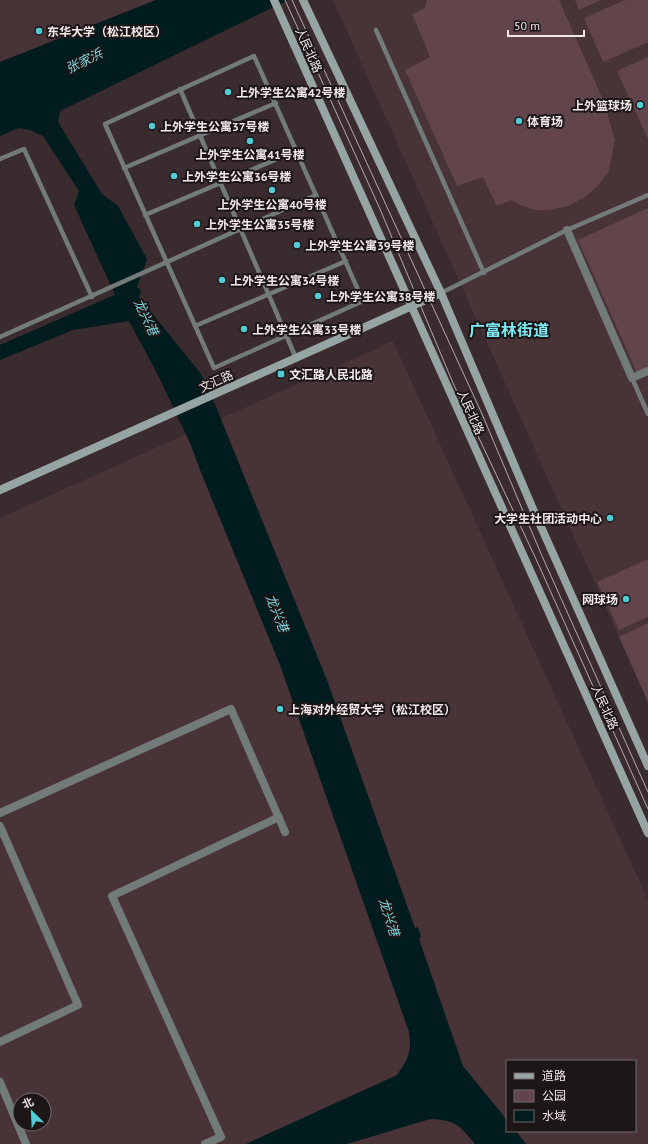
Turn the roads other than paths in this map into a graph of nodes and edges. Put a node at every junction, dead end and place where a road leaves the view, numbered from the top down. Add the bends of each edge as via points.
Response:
1 (274, 0) edge
2 (304, 2) edge
3 (376, 30) dead end
4 (180, 89) junction
5 (276, 103) junction
6 (201, 135) junction
7 (296, 151) junction
8 (0, 159) edge
9 (124, 168) junction
10 (222, 183) junction
11 (316, 195) junction
12 (648, 195) edge
13 (146, 215) junction
14 (241, 228) junction
15 (567, 230) junction
16 (166, 261) junction
17 (346, 261) junction
18 (484, 273) junction
19 (441, 293) junction
20 (270, 294) junction
21 (92, 297) junction
22 (411, 306) junction
23 (195, 326) junction
24 (286, 334) junction
25 (0, 337) edge
26 (296, 358) junction
27 (648, 371) edge
28 (632, 378) junction
29 (648, 414) edge
30 (0, 490) edge
31 (648, 766) edge
32 (0, 812) edge
33 (279, 817) junction
34 (0, 826) edge
35 (285, 832) dead end
36 (648, 833) edge
37 (0, 1042) edge
38 (0, 1082) edge
39 (26, 1144) edge
40 (204, 1144) edge

1 - 22 main road, 人民北路
2 - 19 main road, 人民北路
3 - 18 lane
4 - 5 lane via 254,56
4 - 6 lane
4 - 9 lane via 104,124
5 - 6 lane
5 - 7 lane
6 - 9 lane
6 - 10 lane
7 - 10 lane
7 - 11 lane
8 - 21 lane via 24,149
9 - 13 lane
10 - 13 lane
10 - 14 lane
11 - 14 lane
11 - 17 lane
12 - 15 lane
13 - 16 lane
14 - 16 lane
14 - 20 lane
15 - 18 lane
15 - 28 street
16 - 21 lane
16 - 23 lane
17 - 20 lane
17 - 24 lane via 363,301
18 - 19 lane
19 - 22 main road, 文汇路
19 - 31 main road, 人民北路
20 - 23 lane
20 - 24 lane
21 - 25 lane
22 - 26 main road, 文汇路
22 - 36 main road, 人民北路
23 - 24 lane via 214,368
24 - 26 lane
26 - 30 main road, 文汇路
27 - 28 street
28 - 29 lane
32 - 33 street via 231,709
33 - 35 street
33 - 40 street via 112,896 221,1137
34 - 37 street via 78,1005
38 - 39 street

